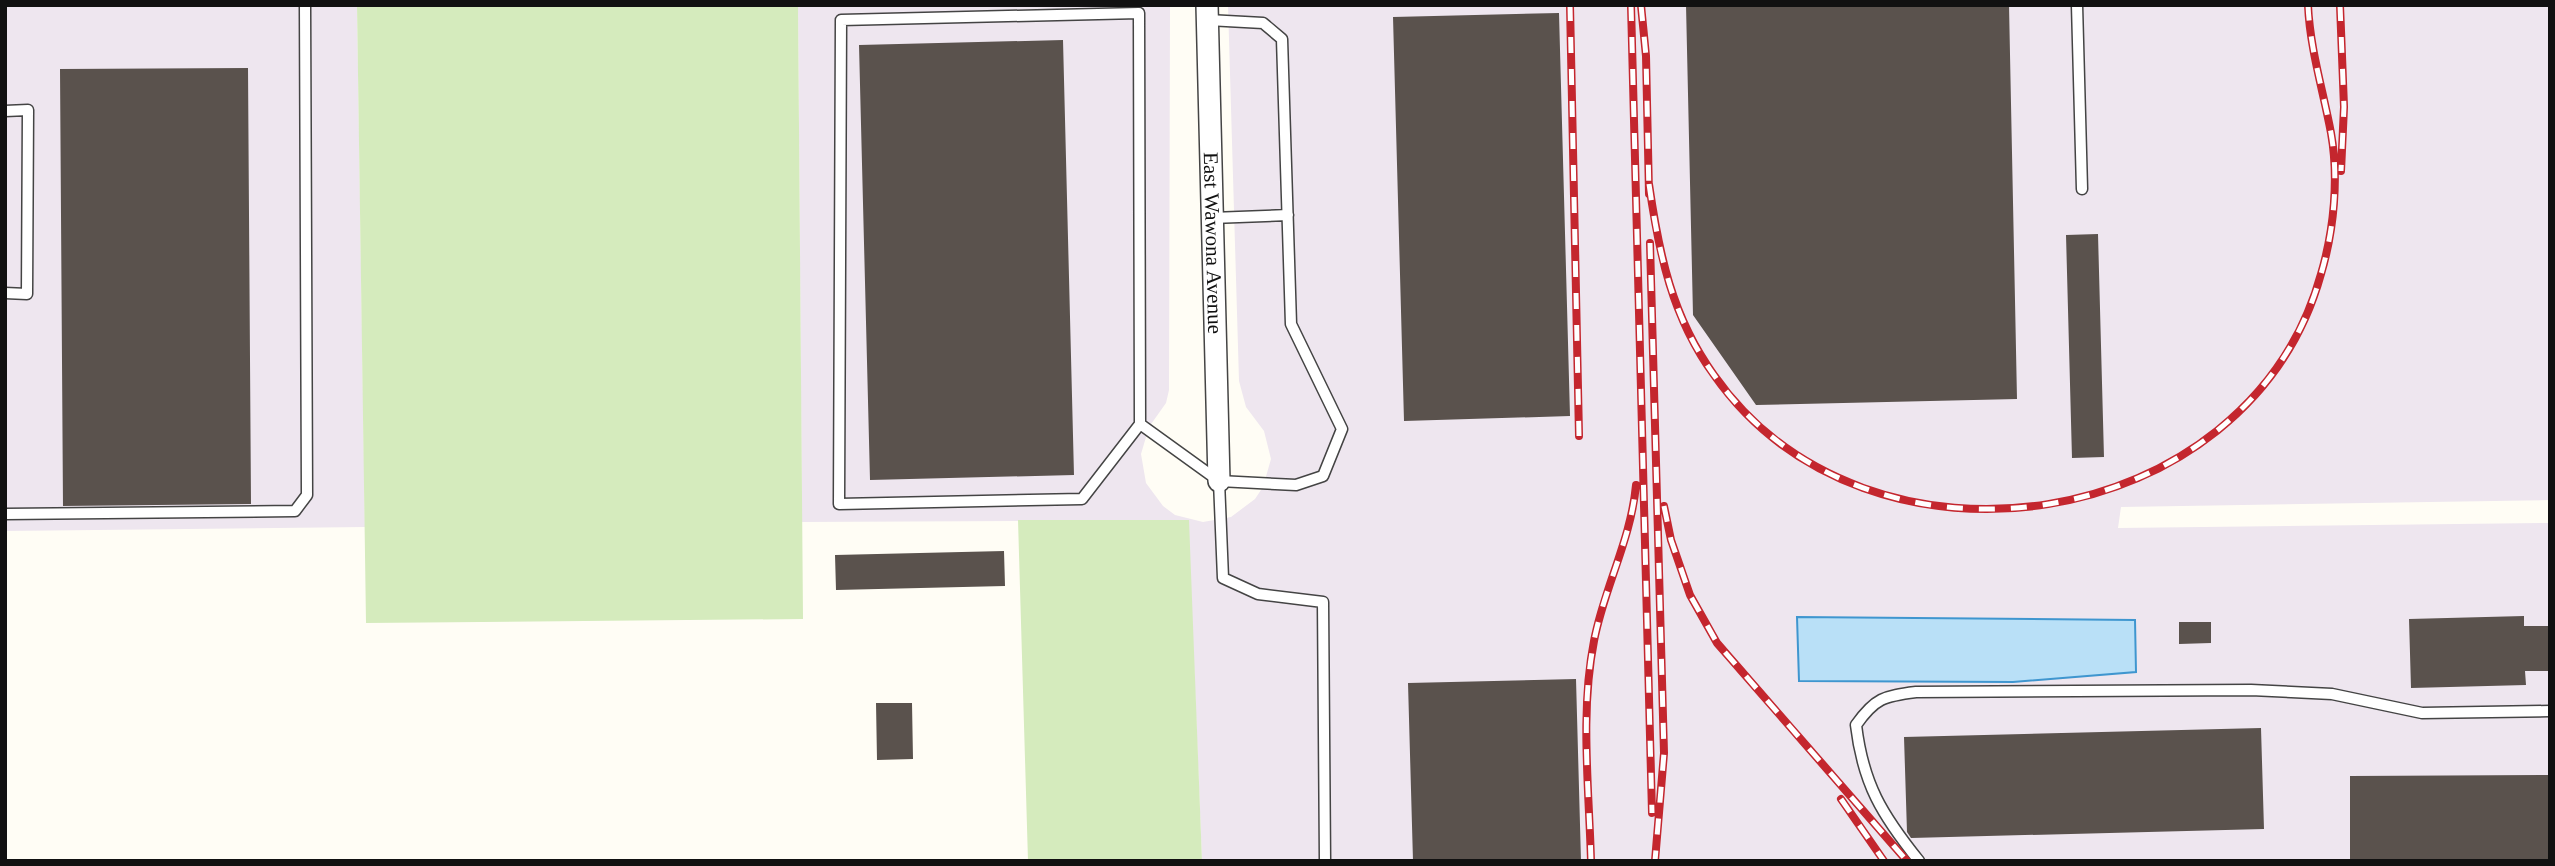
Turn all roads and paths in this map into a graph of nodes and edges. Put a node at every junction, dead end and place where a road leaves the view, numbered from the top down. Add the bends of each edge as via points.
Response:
1 (305, 5) edge
2 (2077, 5) edge
3 (1208, 13) edge
4 (5, 111) edge
5 (2082, 189) dead end
6 (1288, 215) junction
7 (1212, 218) junction
8 (5, 293) edge
9 (1140, 424) junction
10 (1219, 481) junction
11 (5, 514) edge
12 (2550, 712) edge
13 (1325, 861) edge
14 (1919, 861) edge

1 - 11 lane via 307,495 295,510
2 - 5 lane
3 - 6 lane via 1263,23 1282,39
3 - 7 street, East Wawona Avenue
4 - 8 lane via 28,110 27,294
6 - 7 lane
6 - 10 lane via 1291,324 1342,429 1323,476 1296,485
7 - 10 street, East Wawona Avenue
9 - 9 lane via 1139,13 841,20 839,504 1082,499
9 - 10 lane
10 - 13 lane via 1223,578 1258,594 1323,602
12 - 14 lane via 2422,713 2332,694 2250,690 1889,695 1871,703 1856,724 1859,749 1873,796

